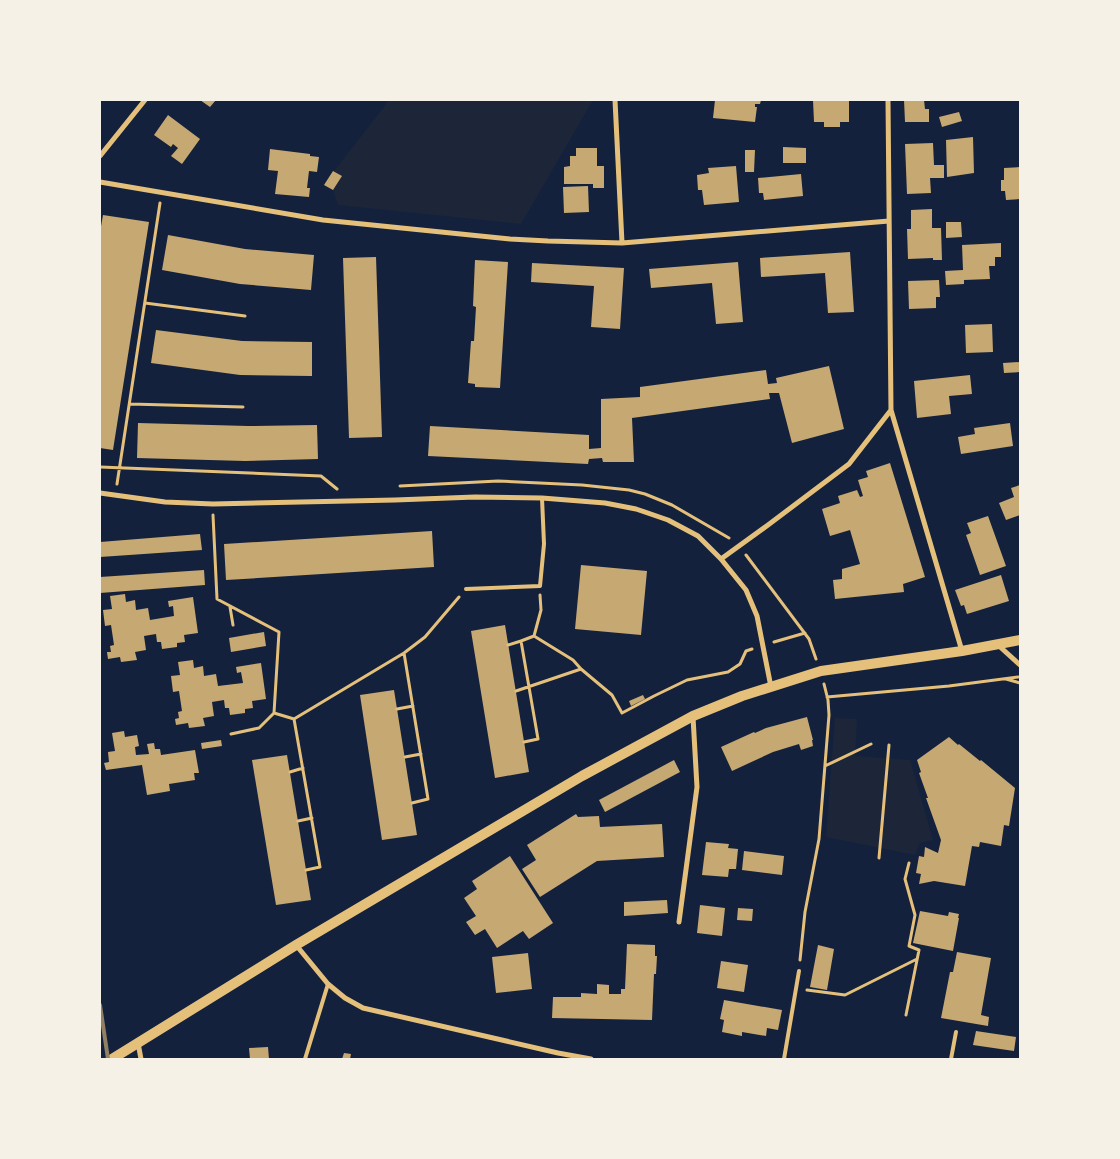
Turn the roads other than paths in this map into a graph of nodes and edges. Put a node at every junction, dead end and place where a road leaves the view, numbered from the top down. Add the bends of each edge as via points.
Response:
1 (145, 100) edge
2 (615, 100) edge
3 (888, 100) edge
4 (100, 156) edge
5 (100, 182) edge
6 (889, 221) junction
7 (622, 243) junction
8 (891, 410) junction
9 (100, 493) edge
10 (542, 498) junction
11 (721, 559) junction
12 (466, 589) road end
13 (1020, 640) edge
14 (998, 644) junction
15 (962, 651) junction
16 (1020, 665) edge
17 (771, 687) junction
18 (693, 716) junction
19 (679, 922) dead end
20 (296, 945) junction
21 (799, 971) road end
22 (328, 984) junction
23 (956, 1032) dead end
24 (138, 1043) junction
25 (112, 1059) edge
26 (141, 1059) edge
27 (305, 1059) edge
28 (591, 1059) edge
29 (784, 1059) edge
30 (951, 1059) edge

1 - 4 street
2 - 7 street
3 - 6 street
5 - 7 street via 323,220 510,239
6 - 7 street
6 - 8 street
8 - 11 street via 849,464
8 - 15 street
9 - 10 street via 165,502 213,504
10 - 11 street via 636,509 668,520 698,536
10 - 12 lane via 544,544 540,586
11 - 17 street via 746,590 757,616
13 - 14 main road
14 - 15 main road
14 - 16 street
15 - 17 main road via 821,671
17 - 18 main road
18 - 19 street via 697,786
18 - 20 main road via 582,776
20 - 22 street
20 - 24 main road
21 - 29 lane
22 - 27 lane
22 - 28 street via 363,1008
23 - 30 lane
24 - 25 main road
24 - 26 street

